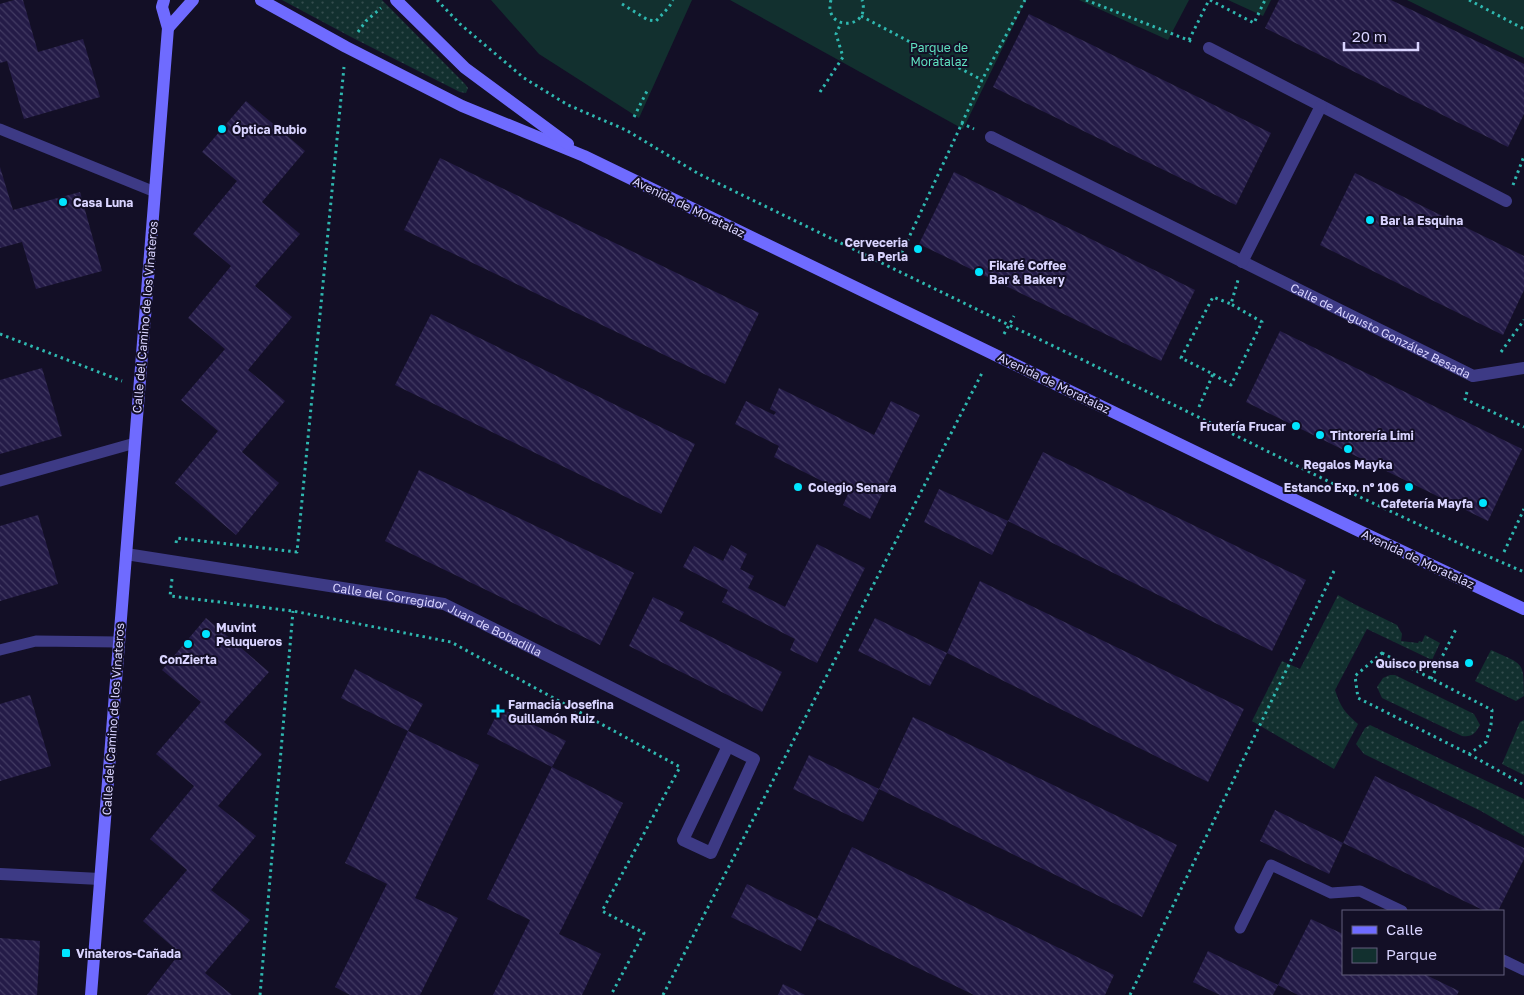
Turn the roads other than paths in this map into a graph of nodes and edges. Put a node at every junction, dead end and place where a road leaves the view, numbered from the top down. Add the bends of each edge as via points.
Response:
1 (164, 0) edge
2 (193, 0) edge
3 (261, 0) edge
4 (391, 2) edge
5 (168, 28) junction
6 (1208, 48) road end
7 (1321, 106) junction
8 (0, 129) edge
9 (990, 137) dead end
10 (584, 156) junction
11 (155, 192) junction
12 (1506, 201) road end
13 (1242, 262) junction
14 (1524, 368) edge
15 (135, 443) junction
16 (0, 481) edge
17 (126, 554) junction
18 (1524, 609) edge
19 (119, 642) junction
20 (0, 650) edge
21 (728, 746) junction
22 (0, 874) edge
23 (100, 879) junction
24 (1400, 910) edge
25 (1240, 928) dead end
26 (1504, 960) edge
27 (1524, 970) edge
28 (91, 995) edge

1 - 5 main road, Calle del Camino de los Vinateros via 162,7
2 - 5 main road
3 - 10 main road, Avenida de Moratalaz via 462,106
4 - 10 main road, Avenida de Moratalaz via 465,68
5 - 11 main road, Calle del Camino de los Vinateros
6 - 7 street
7 - 12 street
7 - 13 street
8 - 11 lane
9 - 13 street, Calle de Augusto González Besada
10 - 18 main road, Avenida de Moratalaz
11 - 15 main road, Calle del Camino de los Vinateros
13 - 14 street, Calle de Augusto González Besada via 1473,376
15 - 16 lane
15 - 17 main road, Calle del Camino de los Vinateros
17 - 19 main road, Calle del Camino de los Vinateros
17 - 21 street, Calle del Corregidor Juan de Bobadilla via 444,604
19 - 20 lane via 36,641
19 - 23 main road, Calle del Camino de los Vinateros
21 - 21 street, Calle del Corregidor Juan de Bobadilla via 683,840 711,853 754,759
22 - 23 street
23 - 28 main road, Calle del Camino de los Vinateros
24 - 25 lane via 1360,891 1331,893 1271,865
26 - 27 lane

